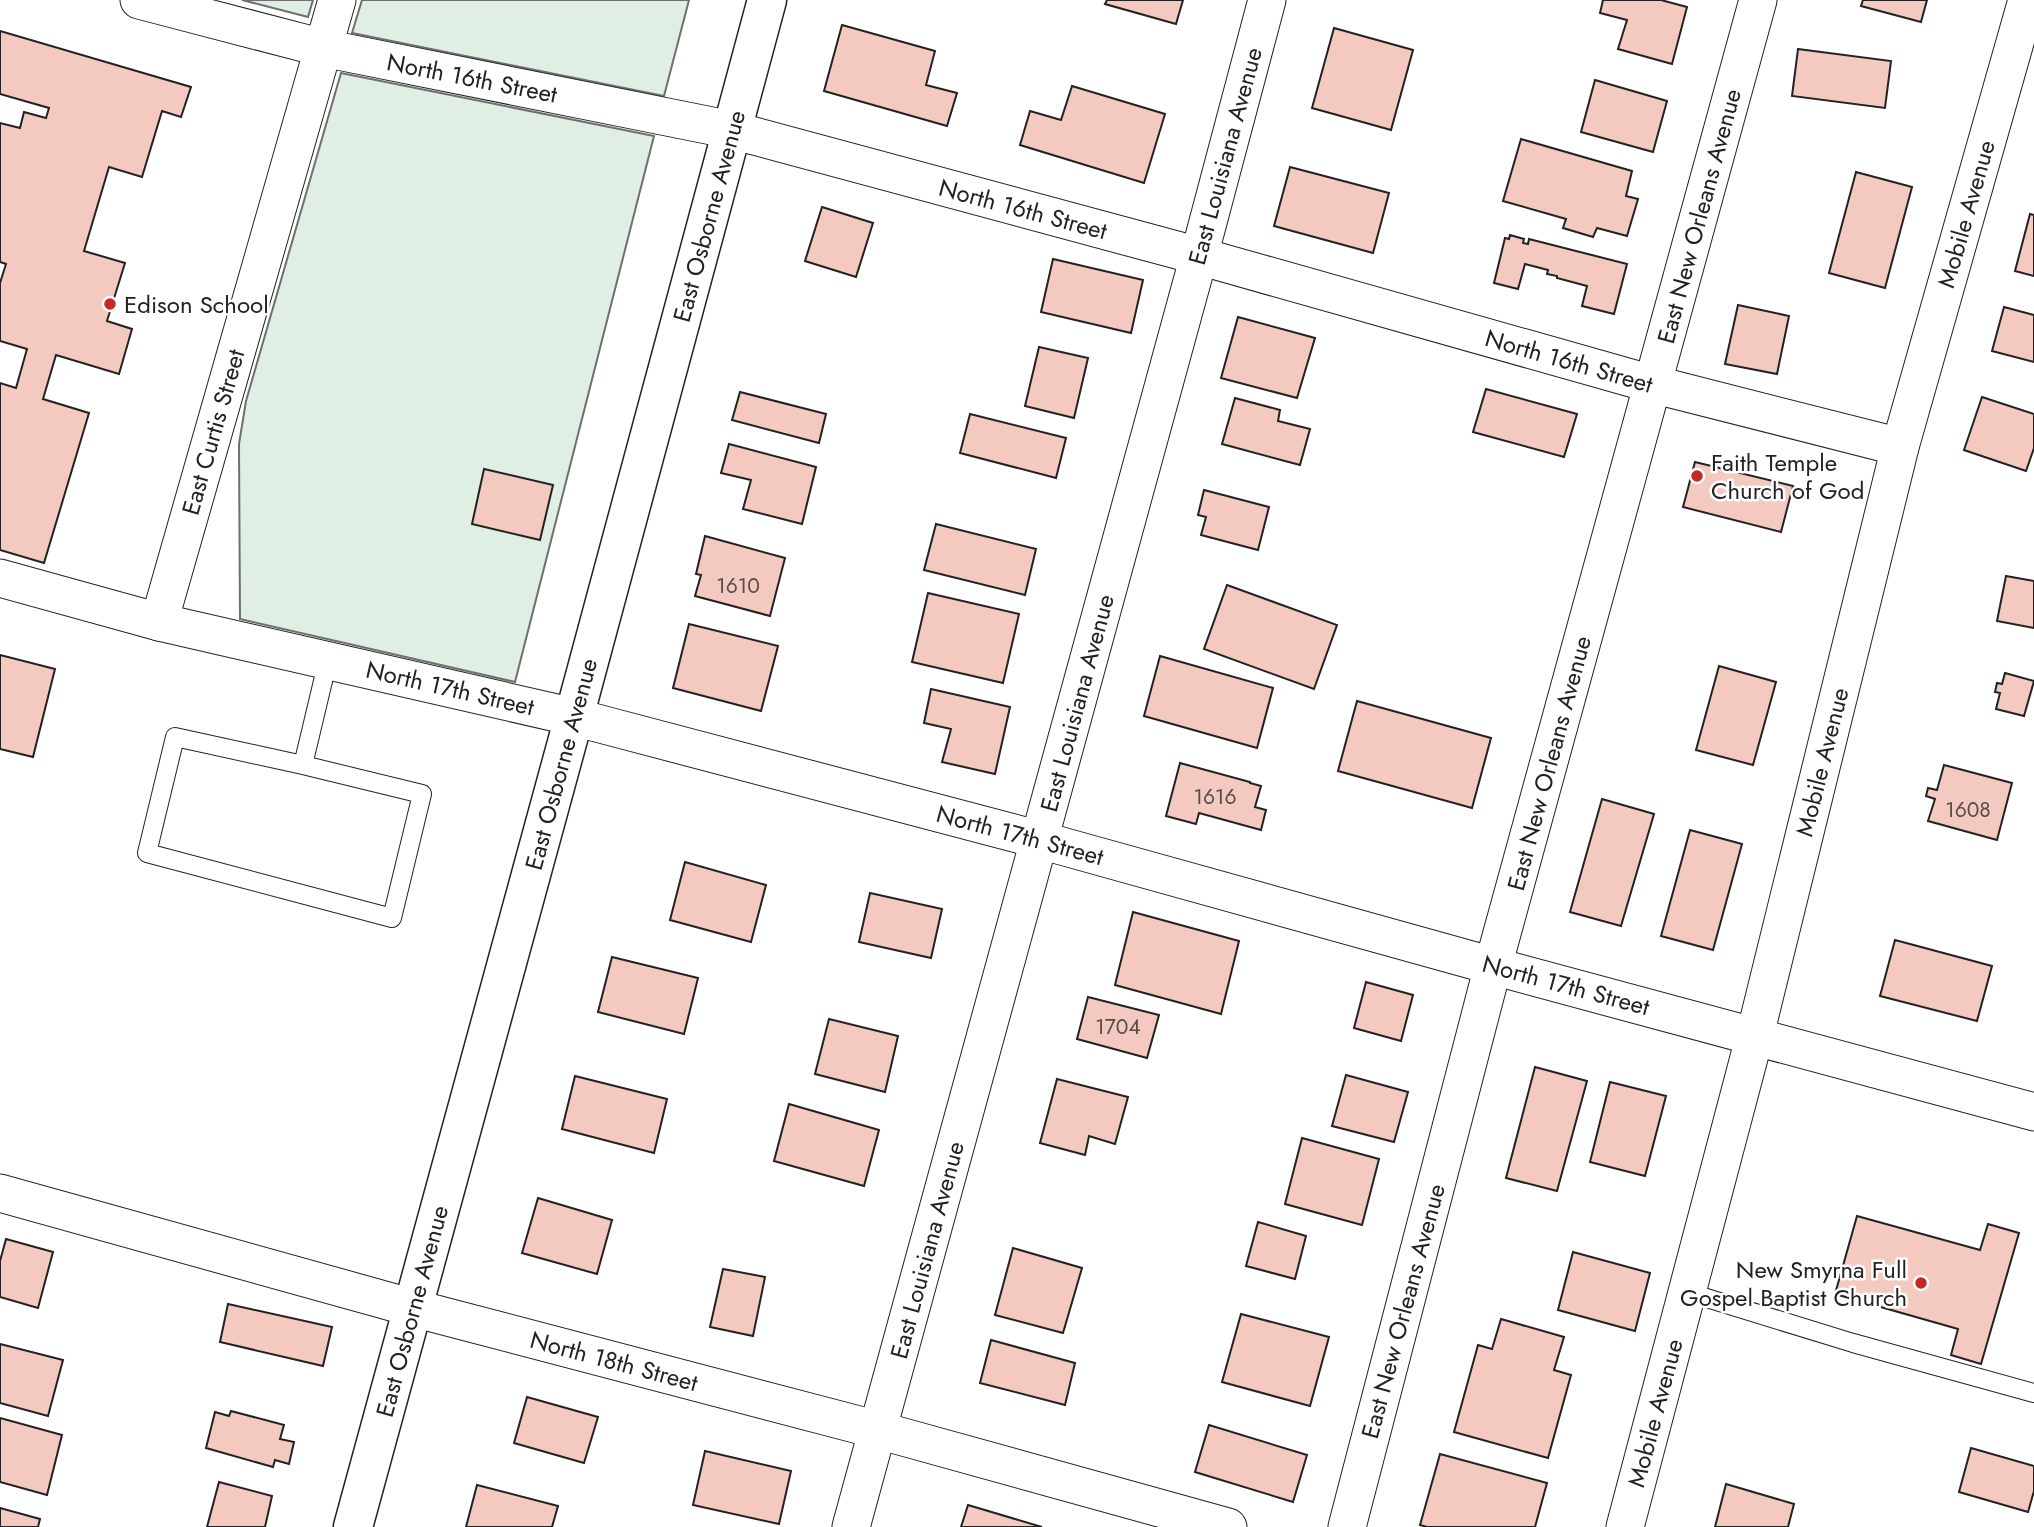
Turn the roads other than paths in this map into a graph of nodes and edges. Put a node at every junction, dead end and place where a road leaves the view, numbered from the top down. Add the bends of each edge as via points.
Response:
1 (139, 0) edge
2 (337, 0) edge
3 (767, 0) edge
4 (1267, 0) edge
5 (1758, 0) edge
6 (2027, 0) edge
7 (323, 48) junction
8 (732, 130) junction
9 (1199, 256) junction
10 (1652, 384) junction
11 (1900, 447) junction
12 (0, 578) edge
13 (159, 622) junction
14 (328, 660) junction
15 (574, 717) junction
16 (303, 765) junction
17 (1040, 840) junction
18 (1493, 966) junction
19 (1755, 1035) junction
20 (2034, 1112) edge
21 (0, 1193) edge
22 (1687, 1292) junction
23 (413, 1308) junction
24 (2034, 1393) edge
25 (878, 1430) junction
26 (353, 1527) edge
27 (850, 1527) edge
28 (1228, 1527) edge
29 (1347, 1527) edge
30 (1625, 1527) edge

1 - 7 street, North 16th Street
2 - 7 street, East Curtis Street
3 - 8 street, East Osborne Avenue
4 - 9 street, East Louisiana Avenue
5 - 10 street, East New Orleans Avenue
6 - 11 street, Mobile Avenue
7 - 8 street, North 16th Street
7 - 13 street, East Curtis Street
8 - 9 street, North 16th Street
8 - 15 street, East Osborne Avenue
9 - 10 street, North 16th Street
9 - 17 street, East Louisiana Avenue
10 - 11 street, North 16th Street
10 - 18 street, East New Orleans Avenue
11 - 19 street, Mobile Avenue
12 - 13 street, North 17th Street
13 - 14 street, North 17th Street
14 - 15 street, North 17th Street
14 - 16 lane
15 - 17 street, North 17th Street
15 - 23 street, East Osborne Avenue
16 - 16 lane via 422,794 392,918 147,853 175,737
17 - 18 street, North 17th Street
17 - 25 street, East Louisiana Avenue
18 - 19 street, North 17th Street
18 - 29 street, East New Orleans Avenue
19 - 20 street, North 17th Street
19 - 22 street, Mobile Avenue
21 - 23 street, North 18th Street
22 - 24 lane
22 - 30 street, Mobile Avenue
23 - 25 street, North 18th Street
23 - 26 street, East Osborne Avenue
25 - 27 street, East Louisiana Avenue
25 - 28 street, North 18th Street

